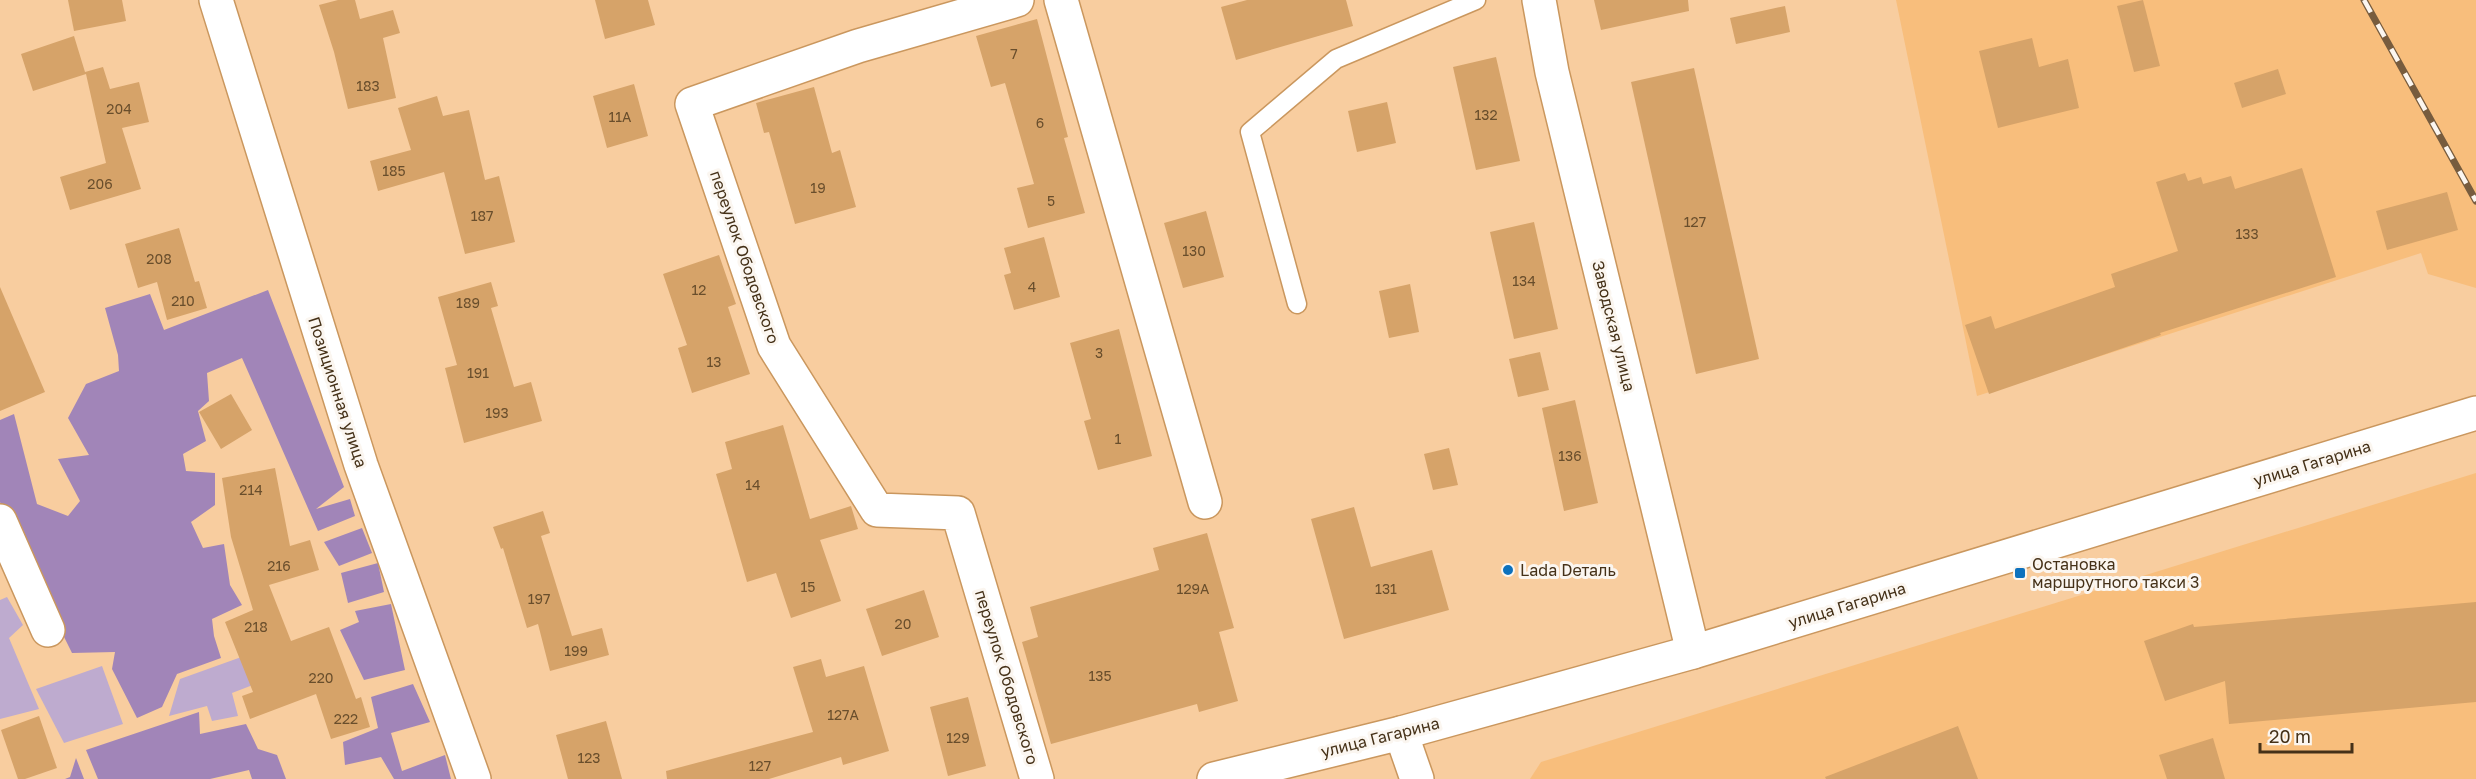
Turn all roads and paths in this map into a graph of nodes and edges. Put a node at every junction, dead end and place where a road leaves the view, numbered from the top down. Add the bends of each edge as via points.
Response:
1 (216, 0) edge
2 (1017, 0) edge
3 (1061, 0) edge
4 (1476, 0) edge
5 (1539, 0) edge
6 (1297, 304) dead end
7 (2476, 413) edge
8 (1204, 502) dead end
9 (0, 521) edge
10 (48, 630) dead end
11 (1693, 652) junction
12 (1401, 733) junction
13 (474, 779) edge
14 (1037, 779) edge
15 (1214, 779) edge
16 (1417, 779) edge

1 - 13 street, Позиционная улица via 361,465
2 - 14 street, переулок Ободовского via 858,46 692,104 774,346 877,510 958,513
3 - 8 street
4 - 6 lane via 1336,59 1250,132
5 - 11 street, Заводская улица via 1552,72
7 - 11 street, улица Гагарина
9 - 10 street
11 - 12 street, улица Гагарина
12 - 15 street, улица Гагарина
12 - 16 street

